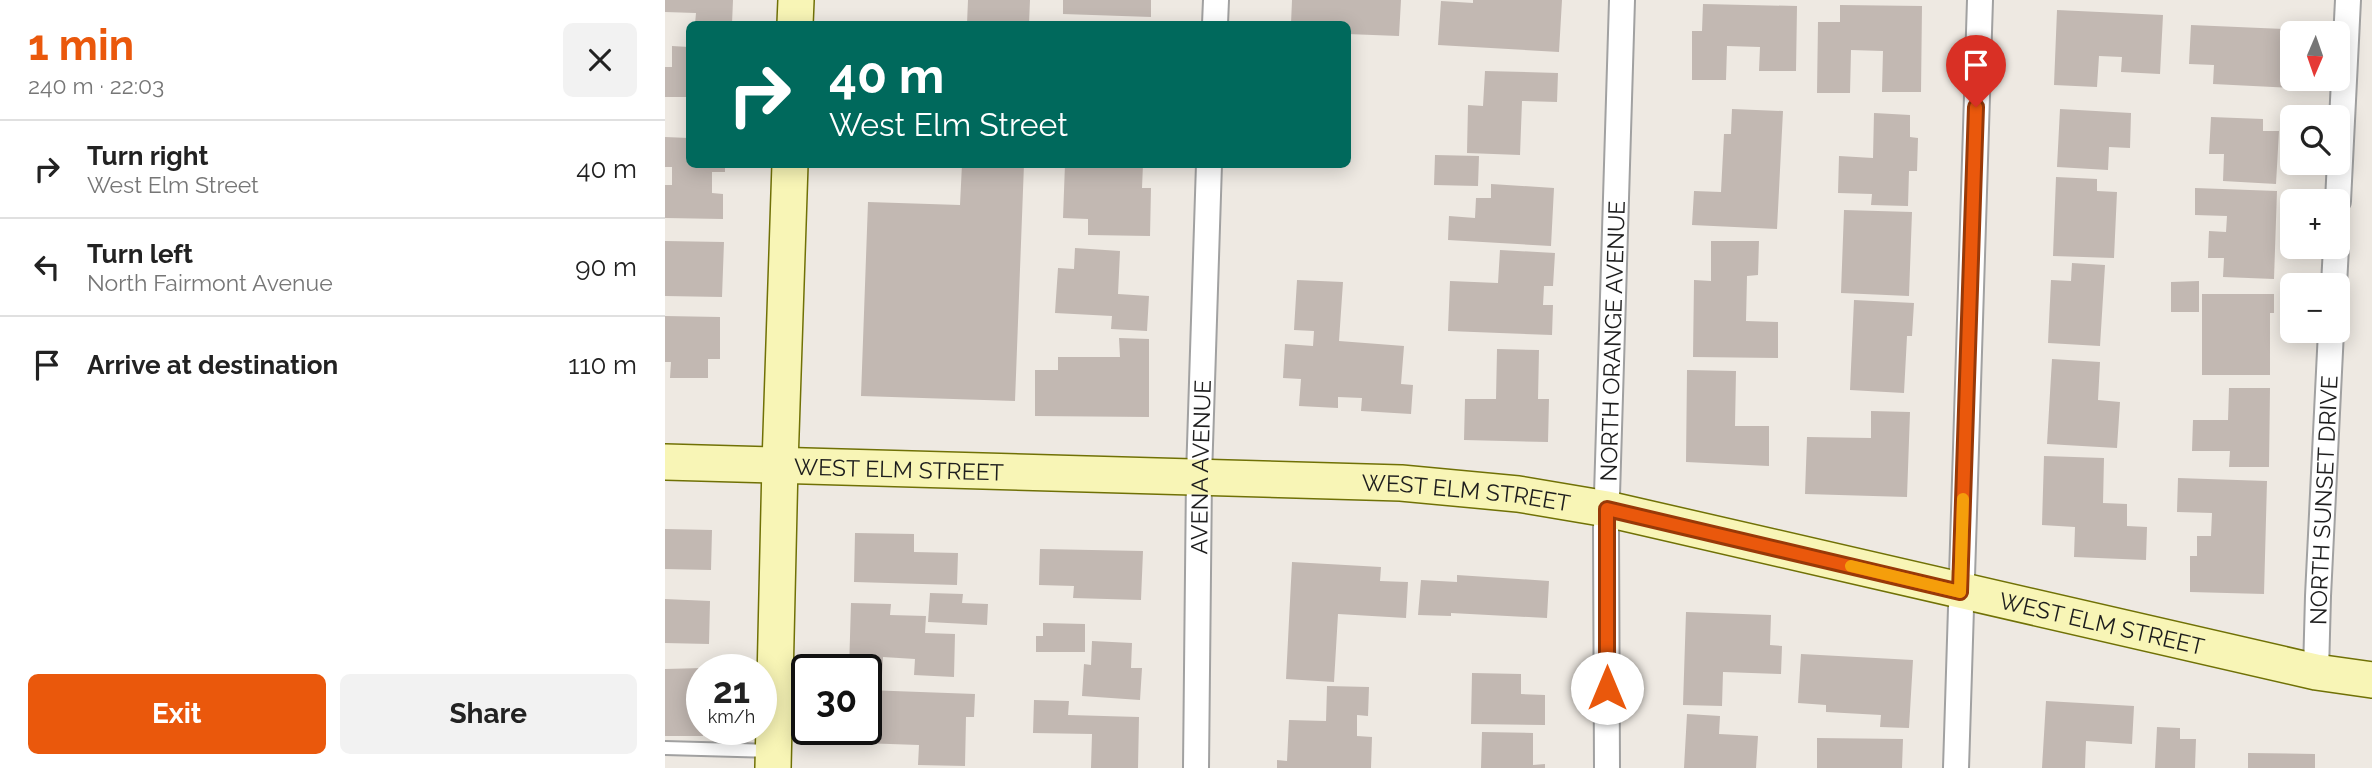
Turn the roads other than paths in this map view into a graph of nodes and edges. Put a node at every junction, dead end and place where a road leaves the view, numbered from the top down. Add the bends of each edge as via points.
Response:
1 (796, 0) edge
2 (1216, 0) edge
3 (1622, 0) edge
4 (1980, 0) edge
5 (2348, 0) edge
6 (795, 21) edge
7 (1215, 21) edge
8 (790, 168) edge
9 (1209, 168) edge
10 (2339, 189) edge
11 (2330, 343) edge
12 (665, 461) edge
13 (780, 464) junction
14 (1199, 476) junction
15 (1607, 509) junction
16 (1960, 592) junction
17 (2316, 672) junction
18 (2372, 680) edge
19 (665, 748) edge
20 (773, 760) edge
21 (1196, 768) edge
22 (1607, 768) edge
23 (1956, 768) edge

1 - 6 street
2 - 7 street
3 - 15 street, NORTH ORANGE AVENUE
4 - 16 street
5 - 10 street
8 - 13 street
9 - 14 street, AVENA AVENUE
11 - 17 street, NORTH SUNSET DRIVE
12 - 13 street, WEST ELM STREET
13 - 14 street, WEST ELM STREET
13 - 20 street
14 - 15 street, WEST ELM STREET via 1401,483 1518,494
14 - 21 street, AVENA AVENUE
15 - 16 street, WEST ELM STREET
15 - 22 street, NORTH ORANGE AVENUE
16 - 17 street, WEST ELM STREET
16 - 23 street
17 - 18 street, WEST ELM STREET
19 - 20 lane

